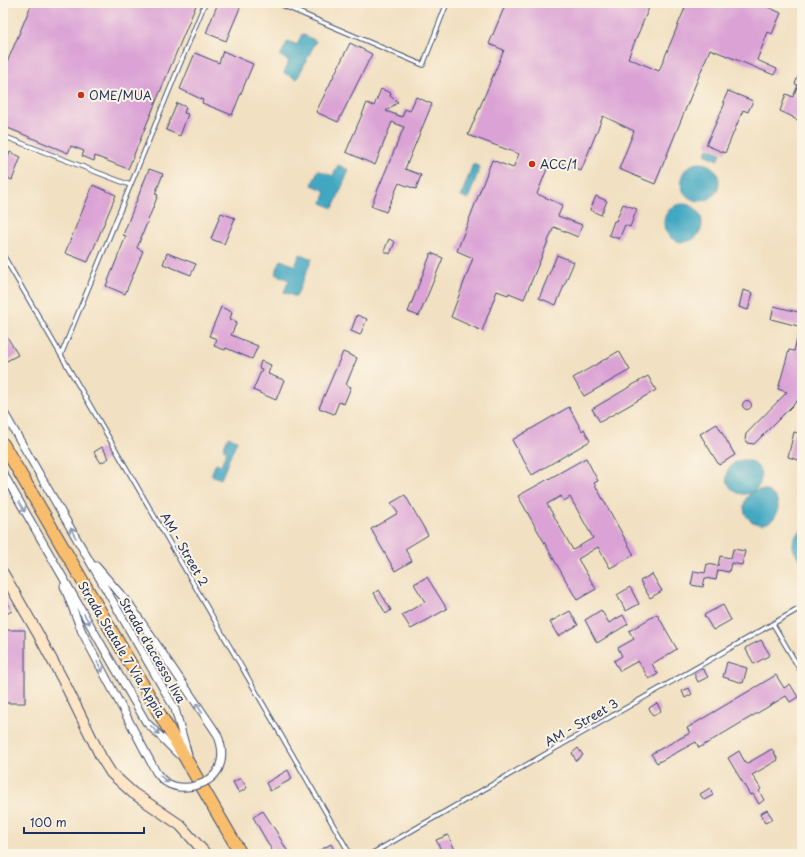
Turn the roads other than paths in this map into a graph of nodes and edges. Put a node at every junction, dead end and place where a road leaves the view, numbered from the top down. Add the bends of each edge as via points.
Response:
1 (205, 3) edge
2 (277, 3) edge
3 (447, 3) edge
4 (3, 136) edge
5 (130, 185) junction
6 (3, 255) edge
7 (61, 355) junction
8 (3, 411) edge
9 (3, 444) edge
10 (3, 473) edge
11 (84, 553) junction
12 (56, 565) junction
13 (3, 573) edge
14 (802, 607) edge
15 (773, 624) junction
16 (802, 673) edge
17 (191, 767) junction
18 (206, 854) edge
19 (241, 854) edge
20 (350, 854) edge
21 (371, 854) edge

1 - 5 lane
2 - 3 lane via 423,65
4 - 5 lane
5 - 7 lane
6 - 7 lane, AM - Street 2
7 - 20 lane, AM - Street 2
11 -> 8 street, Strada d'accesso Ilva
9 - 17 main road, Strada Statale 7 Via Appia
10 -> 12 street
12 -> 11 street, bridge via 82,632 156,772 166,782 180,787 193,786 207,780 219,768 222,754 217,734 130,606
11 - 17 street, Strada d'accesso Ilva via 175,709
12 -> 17 street via 146,722
13 - 18 street via 111,773 134,793 180,825
14 - 15 lane, AM - Street 3
15 - 16 lane
15 - 21 lane, AM - Street 3
17 - 19 main road, Strada Statale 7 Via Appia

